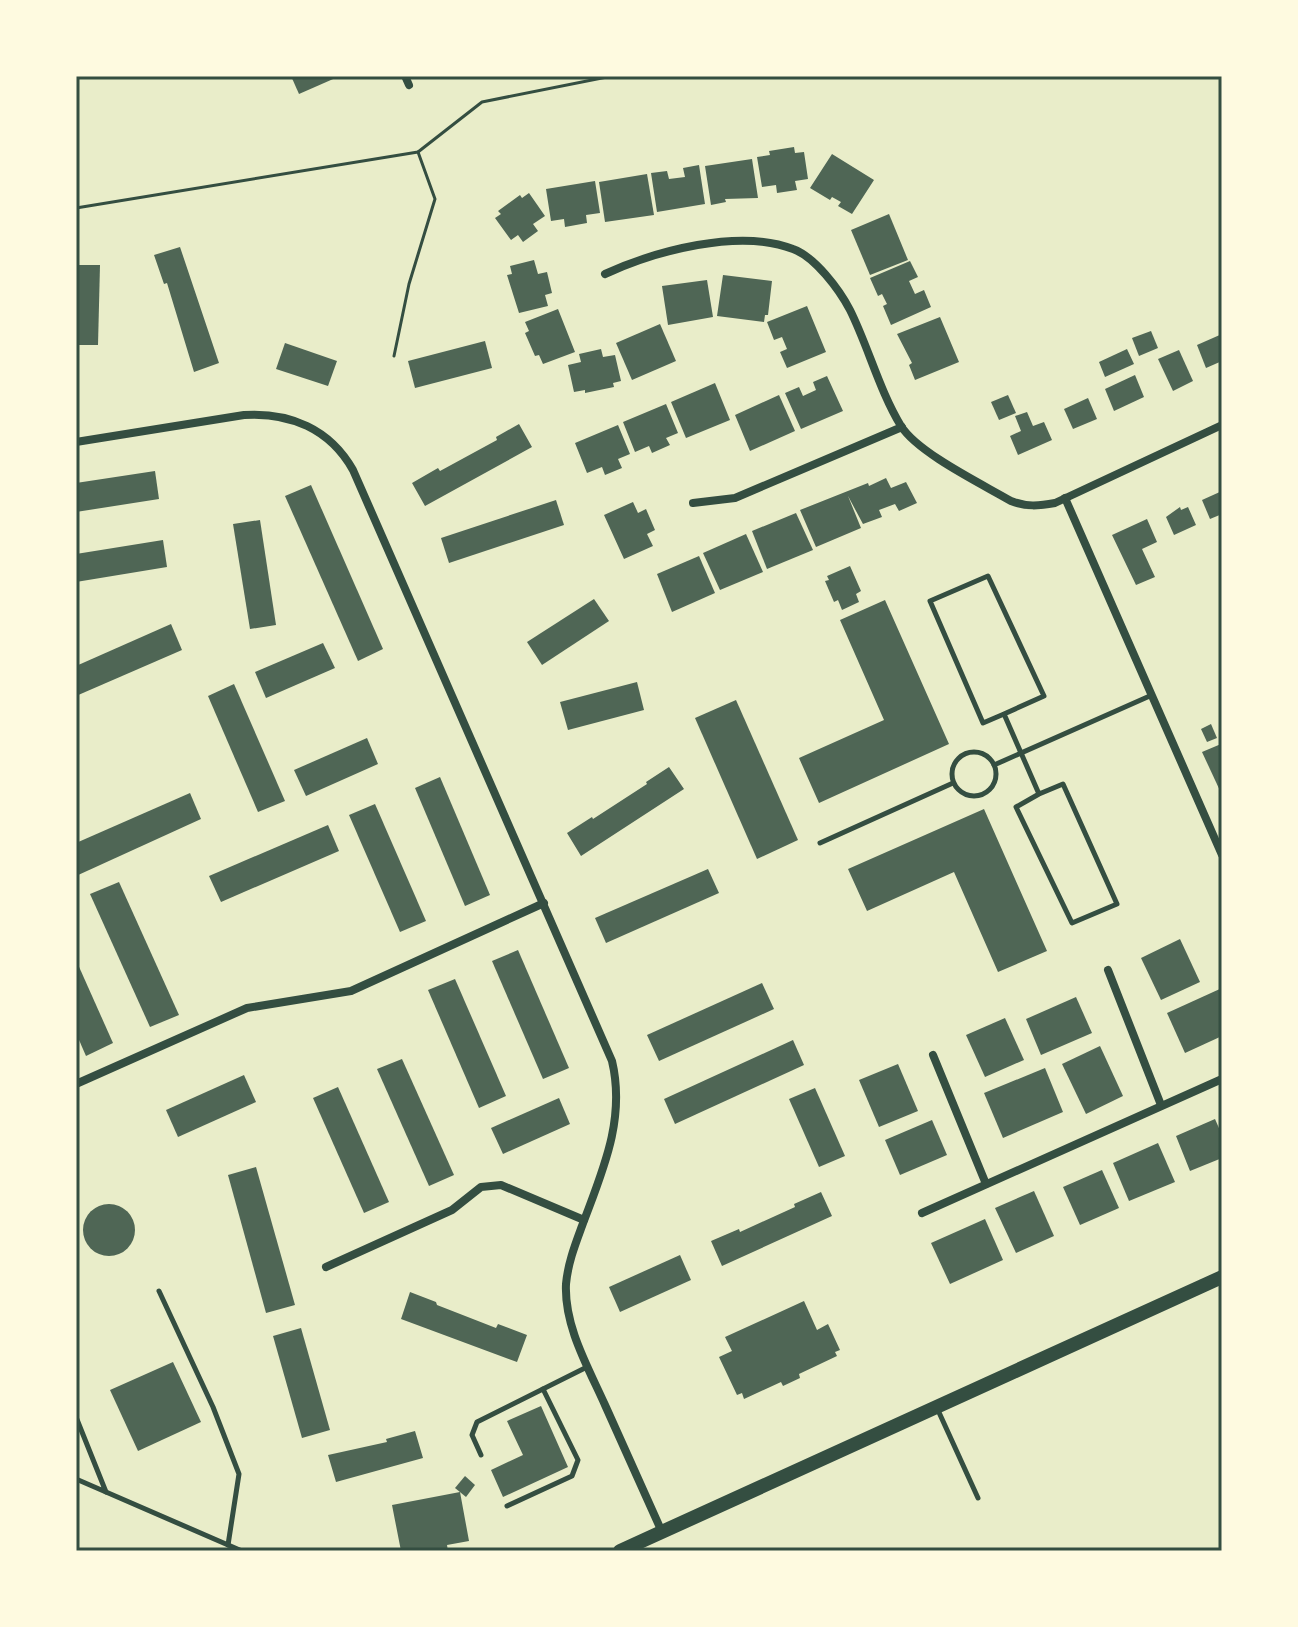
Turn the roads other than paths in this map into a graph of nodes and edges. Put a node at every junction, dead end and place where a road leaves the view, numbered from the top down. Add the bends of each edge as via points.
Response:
1 (605, 274) dead end
2 (1222, 425) edge
3 (902, 427) junction
4 (76, 442) edge
5 (1065, 498) junction
6 (693, 503) dead end
7 (1152, 695) junction
8 (1004, 714) junction
9 (1022, 753) junction
10 (994, 765) junction
11 (953, 783) junction
12 (1039, 794) junction
13 (820, 843) dead end
14 (1222, 853) edge
15 (544, 903) junction
16 (1108, 970) dead end
17 (933, 1055) dead end
18 (1222, 1079) edge
19 (76, 1084) edge
20 (1161, 1105) junction
21 (986, 1184) junction
22 (922, 1213) dead end
23 (584, 1220) junction
24 (326, 1267) dead end
25 (1222, 1277) edge
26 (159, 1291) dead end
27 (588, 1366) junction
28 (543, 1389) junction
29 (937, 1407) junction
30 (76, 1417) edge
31 (481, 1455) dead end
32 (76, 1479) edge
33 (106, 1492) junction
34 (978, 1498) dead end
35 (507, 1506) dead end
36 (662, 1532) junction
37 (228, 1545) junction
38 (242, 1551) edge
39 (620, 1551) edge

1 - 3 street via 674,248 758,240 795,249 830,279 849,308
2 - 5 street
3 - 5 street via 931,453 1011,501 1038,506
3 - 6 street via 735,498
4 - 15 street via 267,414 319,432 340,451 356,476
5 - 7 street
7 - 9 lane
7 - 14 street
8 - 8 lane via 1044,696 988,576 930,601 983,723
8 - 9 lane
9 - 10 lane
9 - 12 lane
10 - 11 lane via 983,754 968,752 952,767
10 - 11 lane via 996,780 981,796 960,793
11 - 13 lane
12 - 12 lane via 1063,784 1117,904 1072,923 1016,807
15 - 19 street via 351,991 247,1008
15 - 23 street via 615,1076 614,1131
16 - 20 street
17 - 21 street
18 - 20 street
20 - 21 street
21 - 22 street
23 - 24 street via 490,1184 452,1210
23 - 27 street via 566,1289 570,1321
25 - 29 main road
26 - 37 lane via 239,1474
27 - 28 lane
27 - 36 street
28 - 31 lane via 477,1422 472,1435
28 - 35 lane via 578,1460 572,1476
29 - 34 lane
29 - 36 main road
30 - 33 lane
32 - 33 lane
33 - 37 lane
36 - 39 main road
37 - 38 lane

